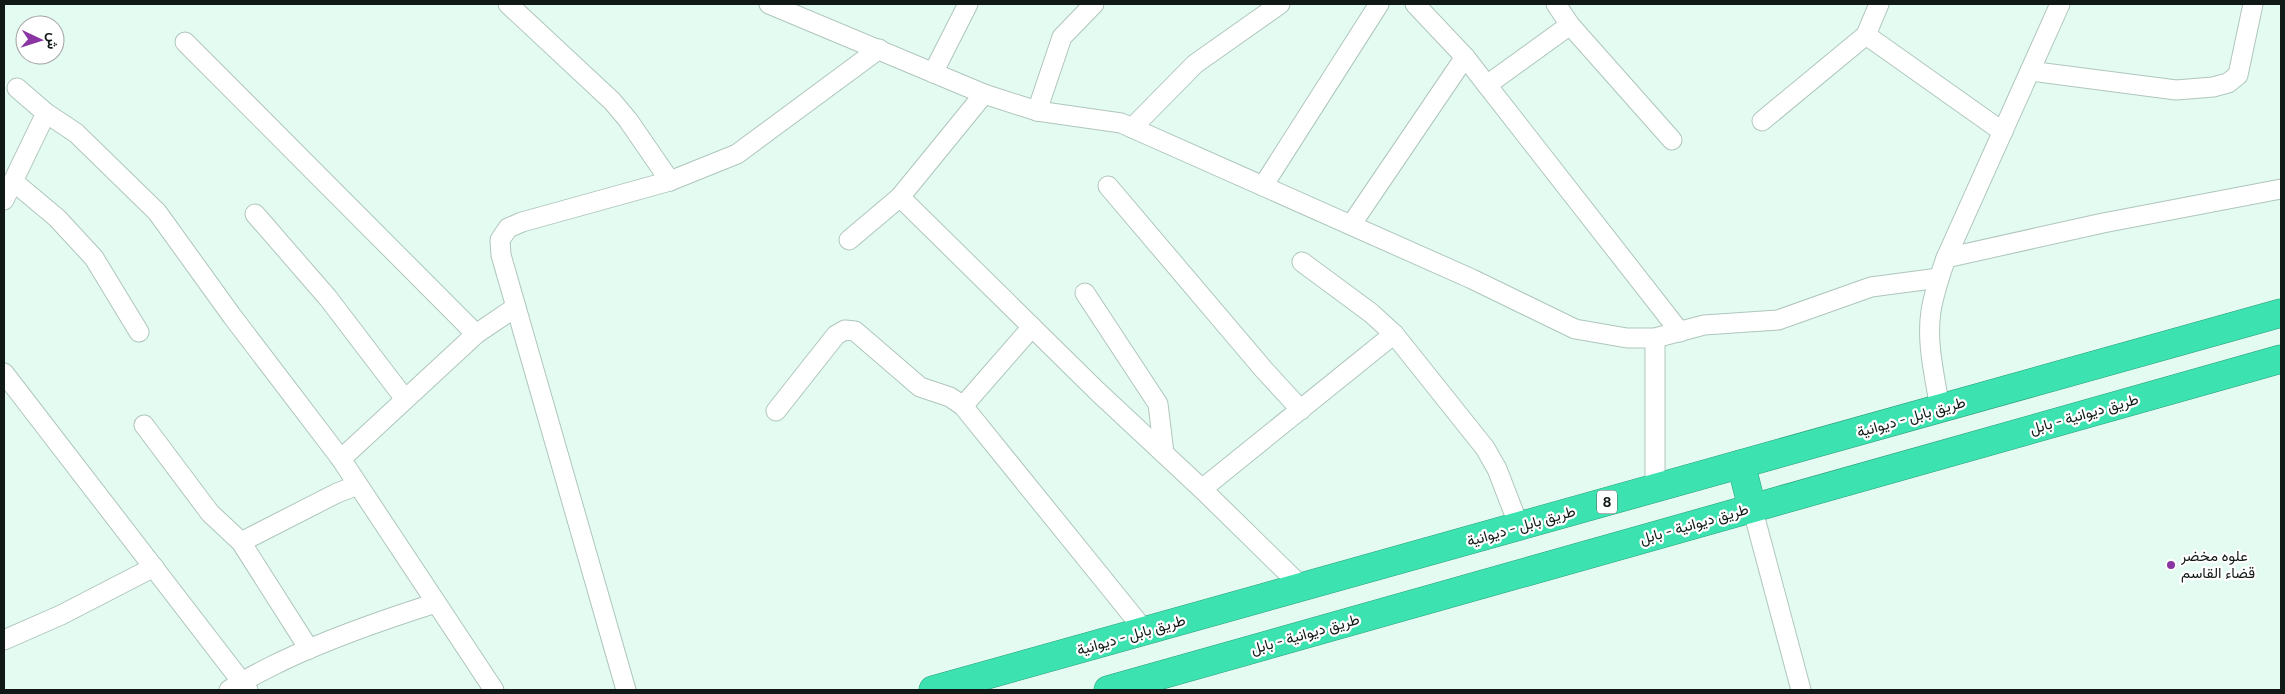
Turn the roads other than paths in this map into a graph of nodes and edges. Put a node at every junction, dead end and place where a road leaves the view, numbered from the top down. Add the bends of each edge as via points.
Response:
1 (508, 4) edge
2 (769, 4) edge
3 (968, 4) edge
4 (1094, 4) edge
5 (1280, 4) edge
6 (1379, 4) edge
7 (1415, 4) edge
8 (1556, 4) edge
9 (1879, 4) edge
10 (2060, 4) edge
11 (2253, 4) edge
12 (804, 11) edge
13 (1570, 25) junction
14 (1866, 36) junction
15 (185, 42) dead end
16 (879, 49) junction
17 (1465, 57) junction
18 (2030, 71) junction
19 (933, 73) junction
20 (1487, 85) junction
21 (17, 88) dead end
22 (984, 94) junction
23 (1037, 111) junction
24 (46, 112) junction
25 (1762, 121) dead end
26 (1132, 128) junction
27 (2003, 132) junction
28 (1672, 140) dead end
29 (670, 181) junction
30 (14, 182) junction
31 (1108, 186) dead end
32 (1263, 186) junction
33 (2281, 189) edge
34 (900, 198) junction
35 (4, 200) edge
36 (255, 214) dead end
37 (1352, 225) junction
38 (849, 240) dead end
39 (1946, 258) junction
40 (1302, 262) dead end
41 (1940, 278) junction
42 (1085, 293) dead end
43 (516, 307) junction
44 (2281, 313) edge
45 (1032, 327) junction
46 (139, 332) dead end
47 (1680, 332) junction
48 (476, 334) junction
49 (1394, 334) junction
50 (1656, 338) junction
51 (2281, 359) edge
52 (4, 373) edge
53 (405, 399) junction
54 (963, 406) junction
55 (1940, 408) junction
56 (1300, 410) junction
57 (776, 411) dead end
58 (144, 425) dead end
59 (1164, 453) junction
60 (341, 460) junction
61 (1742, 464) junction
62 (358, 485) junction
63 (1655, 488) junction
64 (1202, 489) junction
65 (1754, 507) junction
66 (1519, 526) junction
67 (241, 542) junction
68 (154, 567) junction
69 (1302, 587) junction
70 (436, 603) junction
71 (1145, 631) junction
72 (4, 640) edge
73 (309, 649) junction
74 (997, 681) edge
75 (239, 687) edge
76 (946, 689) edge
77 (492, 690) edge
78 (626, 690) edge
79 (1108, 690) edge
80 (1801, 690) edge

1 - 29 street via 612,102
2 - 12 street
3 - 19 street
4 - 23 street via 1062,37
5 - 26 street via 1195,64
6 - 32 street
7 - 17 street
8 - 13 street
9 - 14 street
10 - 18 street
11 - 18 street via 2238,75 2213,87 2176,90
12 - 16 street
13 - 20 street
13 - 28 street
14 - 25 street
14 - 27 street
15 - 48 street
16 - 19 street
16 - 29 street via 737,154
17 - 20 street
17 - 37 street
18 - 27 street
19 - 22 street
20 - 47 street
21 - 24 street
22 - 23 street
22 - 34 street
23 - 26 street via 1121,123
24 - 30 street
24 - 60 street via 76,132 157,212
26 - 32 street
27 - 39 street
29 - 43 street via 508,228 500,240 501,255
30 - 35 street
30 - 46 street via 57,218 94,258
31 - 56 street
32 - 37 street
33 - 39 street via 2112,221
34 - 38 street
34 - 45 street
36 - 53 street via 328,298
37 - 50 street via 1574,329 1627,338
39 - 41 street
40 - 49 street
41 - 47 street via 1871,287 1778,320 1704,326
41 - 55 street via 1931,312 1930,343
42 - 59 street via 1158,404
43 - 48 street
43 - 78 street
44 - 55 highway, طريق بابل - ديوانية / 8
45 - 54 street
45 - 59 street
47 - 50 street
48 - 53 street
49 - 56 street
49 - 66 street via 1485,448 1497,469
50 - 63 street
51 - 65 highway, طريق ديوانية - بابل
52 - 68 street
53 - 60 street
54 - 57 street via 950,397 920,387 855,331 845,330 836,335
54 - 71 street
55 - 61 highway, طريق بابل - ديوانية / 8
56 - 64 street
58 - 67 street via 210,514
59 - 64 street
60 - 62 street
61 - 63 highway, طريق بابل - ديوانية / 8
61 - 65 highway via 1756,472 1761,493
62 - 67 street
62 - 70 street
63 - 66 highway, طريق بابل - ديوانية / 8
64 - 69 street
65 - 79 highway, طريق ديوانية - بابل
65 - 80 street
66 - 69 highway, طريق بابل - ديوانية / 8
67 - 73 street
68 - 72 street
68 - 75 street
69 - 71 highway, طريق بابل - ديوانية / 8
70 - 73 street via 361,626
70 - 77 street
71 - 74 highway, طريق بابل - ديوانية / 8
73 - 75 street
74 - 76 highway, طريق بابل - ديوانية / 8

